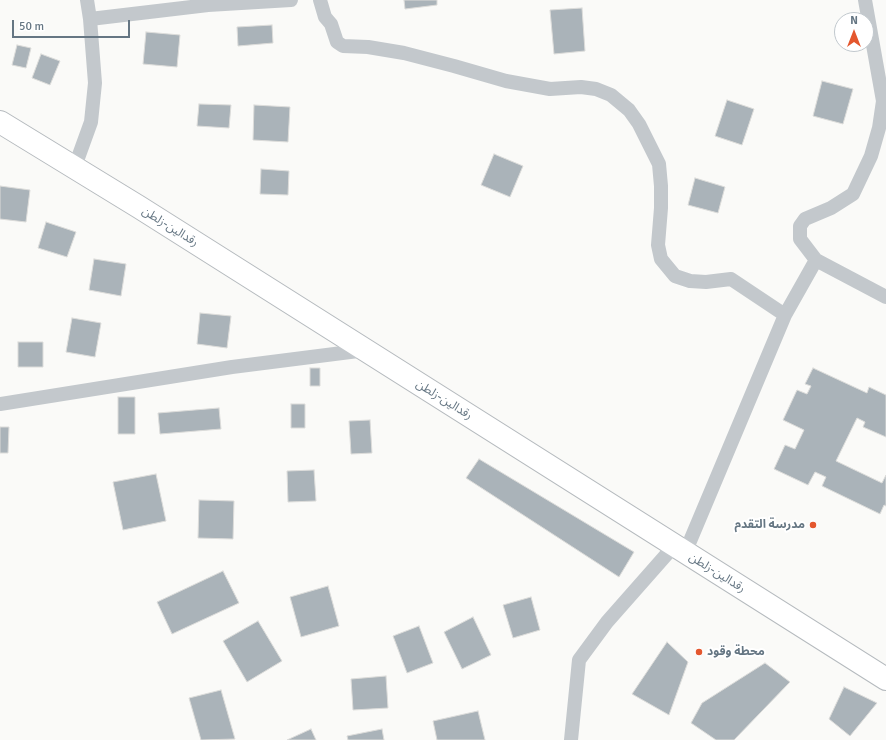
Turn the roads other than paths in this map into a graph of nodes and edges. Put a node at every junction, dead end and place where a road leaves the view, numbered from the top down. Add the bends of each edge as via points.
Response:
1 (87, 0) edge
2 (291, 0) edge
3 (320, 0) edge
4 (864, 0) edge
5 (90, 19) junction
6 (0, 122) edge
7 (74, 169) junction
8 (816, 260) junction
9 (886, 297) edge
10 (785, 315) junction
11 (366, 350) junction
12 (0, 404) edge
13 (679, 549) junction
14 (886, 679) edge
15 (571, 740) edge

1 - 5 street
2 - 5 street via 208,5
3 - 10 street via 337,42 343,46 404,53 506,81 550,89 596,89 611,95 629,110 639,124 659,164 661,208 658,245 661,259 675,276 690,281 731,279
4 - 8 street via 883,101 879,128 872,156 853,194 831,208 805,219 800,226 800,239
5 - 7 street via 95,83 93,106 91,122
6 - 7 main road, رقدالين-زلطن
7 - 11 main road, رقدالين-زلطن
8 - 9 street
8 - 10 street
10 - 13 street
11 - 12 street via 232,367
11 - 13 main road, رقدالين-زلطن
13 - 14 main road, رقدالين-زلطن
13 - 15 street via 607,622 579,660

